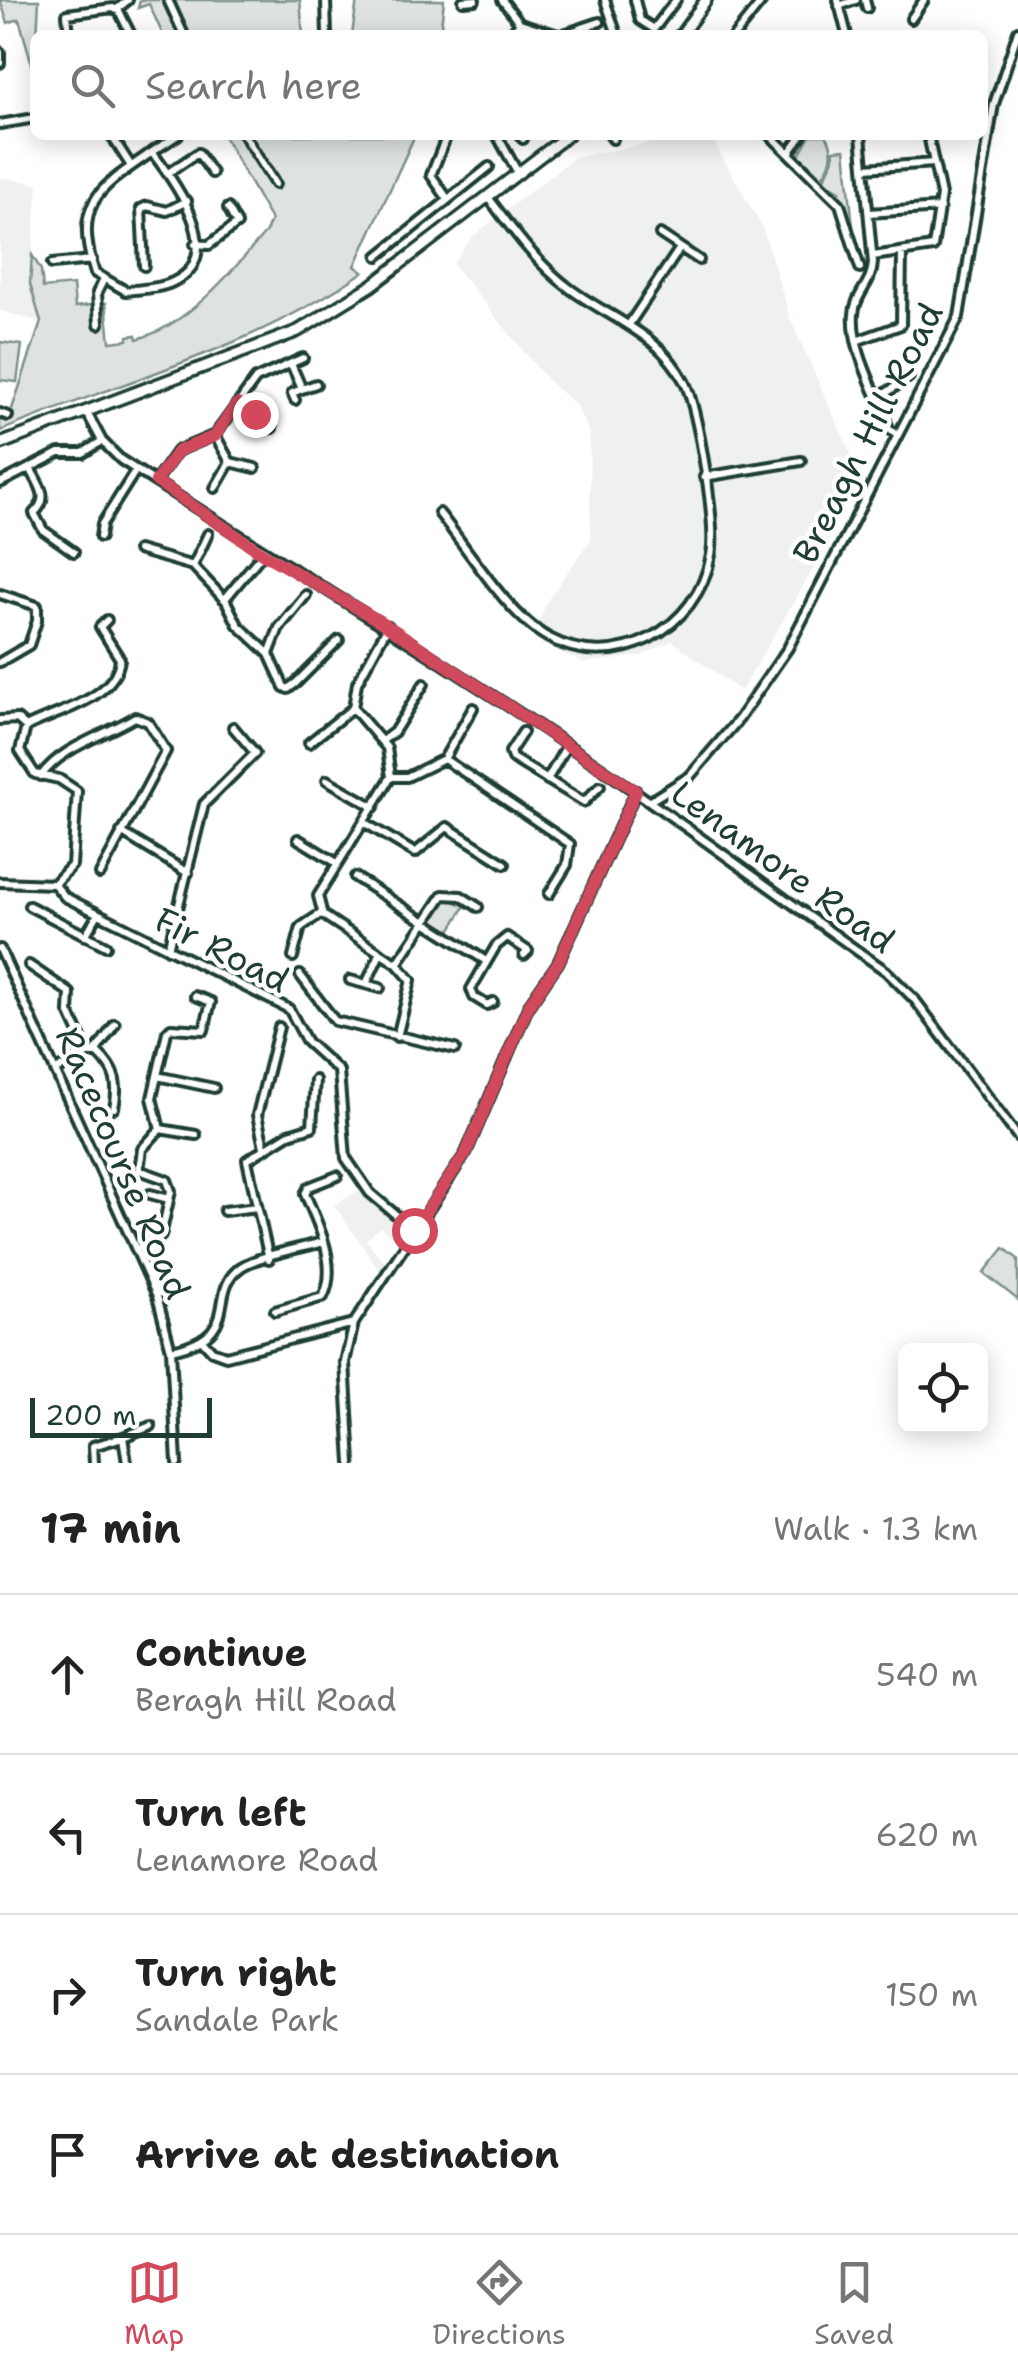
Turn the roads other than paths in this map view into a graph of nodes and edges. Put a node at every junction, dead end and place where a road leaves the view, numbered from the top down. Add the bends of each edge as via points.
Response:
1 (128, 0) edge
2 (168, 0) edge
3 (326, 0) edge
4 (475, 0) edge
5 (502, 0) edge
6 (605, 0) edge
7 (635, 0) edge
8 (676, 0) edge
9 (706, 0) edge
10 (764, 0) edge
11 (856, 0) edge
12 (924, 0) edge
13 (463, 1) edge
14 (839, 3) edge
15 (117, 9) junction
16 (912, 19) dead end
17 (600, 22) dead end
18 (520, 23) junction
19 (68, 30) edge
20 (128, 30) edge
21 (182, 30) edge
22 (328, 30) edge
23 (514, 30) edge
24 (543, 30) edge
25 (585, 30) edge
26 (614, 30) edge
27 (684, 30) edge
28 (739, 30) edge
29 (847, 30) edge
30 (1018, 31) edge
31 (0, 52) edge
32 (0, 63) edge
33 (30, 119) edge
34 (0, 124) edge
35 (115, 140) edge
36 (170, 140) edge
37 (247, 140) edge
38 (445, 140) edge
39 (500, 140) edge
40 (561, 140) edge
41 (775, 140) edge
42 (798, 140) edge
43 (862, 140) edge
44 (929, 140) edge
45 (152, 152) junction
46 (788, 153) junction
47 (934, 163) junction
48 (132, 166) junction
49 (488, 167) dead end
50 (865, 168) junction
51 (168, 173) junction
52 (212, 173) dead end
53 (518, 173) junction
54 (275, 184) dead end
55 (488, 197) junction
56 (447, 198) junction
57 (187, 201) junction
58 (228, 208) dead end
59 (940, 208) junction
60 (869, 212) junction
61 (660, 234) dead end
62 (196, 244) junction
63 (680, 248) junction
64 (902, 252) junction
65 (378, 256) dead end
66 (873, 256) junction
67 (92, 260) junction
68 (700, 260) dead end
69 (52, 264) dead end
70 (144, 266) dead end
71 (860, 268) dead end
72 (103, 281) junction
73 (630, 323) junction
74 (99, 324) dead end
75 (856, 340) junction
76 (303, 358) dead end
77 (290, 364) junction
78 (910, 377) dead end
79 (316, 384) dead end
80 (302, 389) junction
81 (879, 398) junction
82 (294, 400) dead end
83 (237, 404) junction
84 (86, 411) junction
85 (272, 428) dead end
86 (897, 435) junction
87 (215, 436) junction
88 (102, 441) junction
89 (0, 444) edge
90 (801, 461) dead end
91 (230, 462) junction
92 (30, 468) junction
93 (255, 468) dead end
94 (136, 470) junction
95 (704, 477) junction
96 (156, 481) junction
97 (0, 484) edge
98 (215, 488) dead end
99 (439, 513) dead end
100 (208, 534) dead end
101 (100, 537) dead end
102 (138, 550) dead end
103 (74, 552) dead end
104 (262, 553) junction
105 (192, 566) junction
106 (0, 594) edge
107 (306, 596) dead end
108 (224, 599) junction
109 (107, 620) dead end
110 (388, 626) junction
111 (339, 640) dead end
112 (269, 654) junction
113 (0, 662) edge
114 (424, 684) dead end
115 (353, 708) junction
116 (474, 708) dead end
117 (0, 720) edge
118 (26, 727) junction
119 (233, 727) dead end
120 (523, 732) dead end
121 (382, 741) junction
122 (309, 743) dead end
123 (567, 745) junction
124 (444, 759) junction
125 (41, 776) junction
126 (392, 777) junction
127 (327, 780) dead end
128 (547, 780) junction
129 (600, 786) dead end
130 (636, 791) junction
131 (650, 802) junction
132 (374, 806) junction
133 (365, 823) junction
134 (121, 832) junction
135 (298, 839) dead end
136 (336, 863) junction
137 (505, 864) dead end
138 (188, 873) junction
139 (100, 874) dead end
140 (355, 877) dead end
141 (0, 882) edge
142 (54, 884) junction
143 (549, 894) dead end
144 (52, 902) dead end
145 (30, 906) dead end
146 (478, 907) dead end
147 (322, 912) junction
148 (46, 914) junction
149 (98, 914) junction
150 (425, 922) junction
151 (86, 936) junction
152 (106, 946) dead end
153 (0, 949) edge
154 (168, 949) junction
155 (380, 954) junction
156 (524, 955) dead end
157 (293, 956) dead end
158 (486, 961) junction
159 (29, 964) dead end
160 (396, 964) junction
161 (300, 975) dead end
162 (350, 980) dead end
163 (366, 984) junction
164 (380, 988) dead end
165 (195, 996) dead end
166 (493, 1002) dead end
167 (116, 1022) dead end
168 (279, 1027) dead end
169 (397, 1037) junction
170 (455, 1049) dead end
171 (92, 1052) junction
172 (57, 1070) junction
173 (157, 1076) junction
174 (315, 1080) dead end
175 (214, 1088) dead end
176 (114, 1110) dead end
177 (160, 1129) junction
178 (196, 1135) dead end
179 (1018, 1138) edge
180 (264, 1147) junction
181 (337, 1176) dead end
182 (150, 1194) dead end
183 (169, 1199) junction
184 (256, 1206) junction
185 (224, 1211) dead end
186 (414, 1230) junction
187 (323, 1242) junction
188 (139, 1248) junction
189 (269, 1258) junction
190 (275, 1311) dead end
191 (354, 1322) junction
192 (202, 1340) junction
193 (171, 1350) junction
194 (151, 1426) dead end
195 (123, 1436) junction
196 (94, 1463) edge
197 (127, 1463) edge
198 (177, 1463) edge
199 (352, 1463) edge

1 - 15 street
2 - 21 street
3 - 22 street
4 - 13 street
5 - 18 street
6 - 26 street
7 - 8 street via 640,20 654,29
9 - 27 highway
10 - 28 street
11 - 14 street
12 - 16 street
14 - 29 street
15 - 19 street via 73,10
15 - 20 street
17 - 25 street
18 - 23 street
18 - 24 street
30 - 86 street, Breagh Hill Road via 994,104 959,318
31 - 32 street
33 - 34 street
35 - 48 street
36 - 45 street
37 - 54 street
38 - 56 street via 431,175
39 - 53 street
40 - 53 highway
41 - 46 street
42 - 46 street
43 - 50 street
44 - 47 street
45 - 48 street
45 - 51 street
46 - 71 street via 842,208
47 - 50 street
47 - 59 street
48 - 67 street via 94,196 88,212
49 - 56 street
50 - 60 street
51 - 52 street via 198,153
51 - 57 street
53 - 55 highway
55 - 73 street via 526,248 570,288
55 - 84 highway via 298,332
56 - 65 street
57 - 62 street
57 - 70 street via 167,211 140,209
58 - 62 street via 237,224 210,245
59 - 60 street
59 - 64 street via 933,247
60 - 66 street
61 - 63 street
62 - 72 street via 188,270 175,282 126,291
63 - 68 street
63 - 73 street
64 - 66 street
64 - 75 street via 901,325
66 - 75 street via 872,278 854,308
67 - 69 street
67 - 72 street
72 - 74 street
73 - 95 street via 685,383
75 - 81 street
76 - 77 street
77 - 80 street
77 - 83 street via 256,379
78 - 81 street
79 - 80 street
80 - 82 street via 292,393
81 - 86 street
83 - 85 street via 266,412
83 - 87 street
84 - 88 street, Lenamore Road
84 - 89 highway
86 - 131 street, Breagh Hill Road via 788,648 690,776
87 - 91 street
87 - 96 street via 178,451
88 - 92 street
88 - 94 street, Lenamore Road
90 - 95 street
91 - 93 street
91 - 98 street
92 - 97 street
92 - 103 street via 44,494 34,513 43,530
94 - 96 street, Lenamore Road
94 - 101 street
95 - 99 street via 712,550 702,584 669,625 617,652 570,647 534,628
96 - 104 street, Lenamore Road
100 - 105 street
102 - 105 street
104 - 108 street
104 - 110 street, Lenamore Road
105 - 108 street
106 - 113 street via 39,612 29,645
107 - 112 street via 279,628
108 - 112 street via 238,625
109 - 118 street via 100,627 120,659 115,675 98,692
110 - 115 street via 357,682
110 - 123 street, Lenamore Road
111 - 112 street via 288,690
114 - 121 street
115 - 121 street
115 - 122 street
116 - 124 street
117 - 118 street via 16,719
118 - 125 street via 20,751 24,764
119 - 138 street via 255,753 204,804
120 - 128 street via 512,758
121 - 126 street
123 - 128 street
123 - 130 street, Lenamore Road
124 - 126 street
124 - 143 street via 570,844 568,864
125 - 134 street via 56,756 135,718 148,722 166,757
125 - 142 street via 77,791 72,866
126 - 132 street
127 - 132 street
128 - 129 street via 584,802
130 - 131 street, Lenamore Road
130 - 186 street via 558,963 529,1005 466,1153
131 - 179 street, Lenamore Road via 900,983
132 - 133 street
133 - 136 street
133 - 137 street via 416,853 447,827
134 - 138 street
134 - 139 street
135 - 136 street
136 - 147 street via 318,896
138 - 154 street
140 - 150 street
141 - 142 street
142 - 149 street, Fir Road
144 - 148 street
145 - 148 street
146 - 150 street via 443,895
147 - 155 street
147 - 157 street via 301,927
148 - 151 street
149 - 151 street
149 - 154 street, Fir Road
150 - 158 street
150 - 160 street
151 - 152 street
153 - 172 street, Racecourse Road
154 - 186 street, Fir Road via 288,1009 307,1042 339,1071 346,1158 370,1193
155 - 160 street
155 - 163 street
156 - 158 street via 524,946 508,938
158 - 166 street via 471,989 478,1000
159 - 171 street via 70,993 69,1012
160 - 169 street via 412,986
161 - 169 street via 335,1021
162 - 163 street
163 - 164 street
165 - 173 street via 213,1004 207,1026 196,1032 169,1028
167 - 171 street
168 - 180 street via 258,1115
169 - 170 street
171 - 172 street
171 - 176 street via 114,1074
172 - 188 street, Racecourse Road
173 - 175 street
173 - 177 street via 152,1103
174 - 180 street via 312,1127
177 - 178 street
177 - 183 street via 142,1148 139,1170 167,1180
180 - 184 street via 246,1166
181 - 187 street via 305,1194
182 - 183 street
183 - 188 street via 161,1236
184 - 185 street
184 - 189 street
186 - 191 street
187 - 189 street
187 - 190 street via 323,1297
188 - 193 street, Racecourse Road
189 - 192 street via 236,1272 223,1314
191 - 192 street via 226,1356
191 - 199 street via 345,1362
192 - 193 street
193 - 198 street, Racecourse Road
194 - 195 street
195 - 196 street via 93,1446
195 - 197 street

